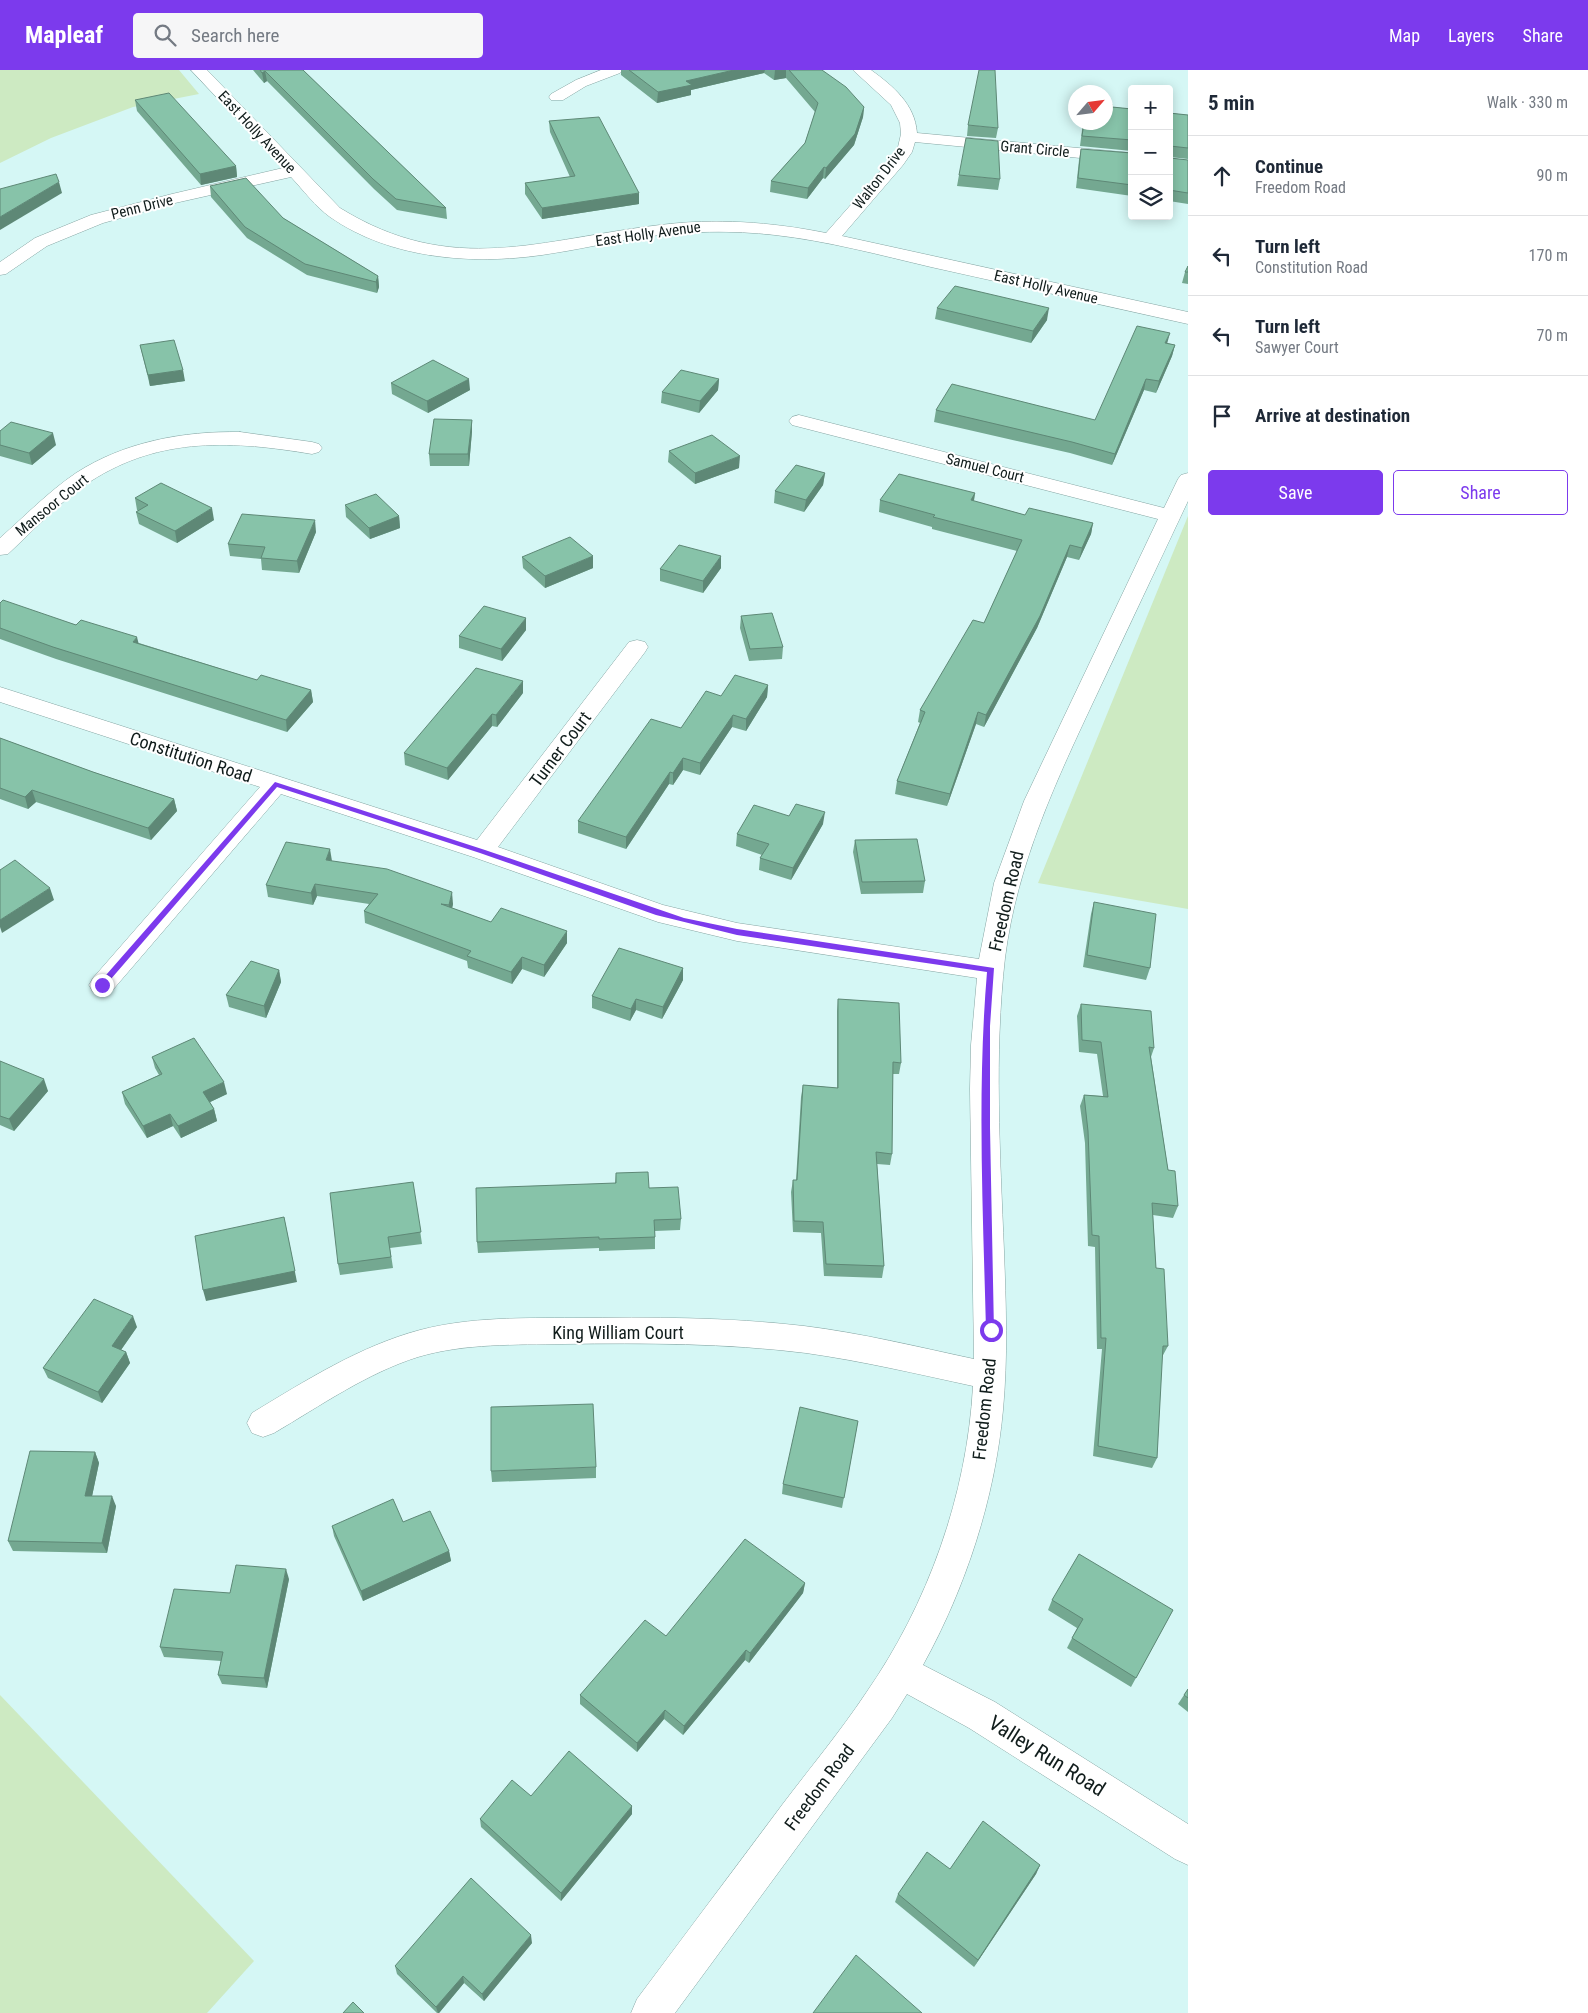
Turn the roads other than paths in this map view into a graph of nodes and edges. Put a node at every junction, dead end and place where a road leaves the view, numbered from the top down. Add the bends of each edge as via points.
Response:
1 (199, 70) edge
2 (615, 70) edge
3 (861, 70) edge
4 (557, 97) dead end
5 (909, 137) junction
6 (1128, 158) edge
7 (294, 172) junction
8 (830, 238) junction
9 (0, 270) edge
10 (1188, 318) edge
11 (799, 421) dead end
12 (312, 448) dead end
13 (1188, 479) edge
14 (1171, 516) junction
15 (0, 549) edge
16 (637, 646) dead end
17 (0, 694) edge
18 (275, 784) junction
19 (482, 851) junction
20 (991, 970) junction
21 (102, 985) dead end
22 (988, 1376) junction
23 (263, 1423) dead end
24 (902, 1672) junction
25 (1188, 1846) edge
26 (651, 2013) edge

1 - 7 street, East Holly Avenue
2 - 4 street via 581,83
3 - 5 street, Walton Drive via 888,90 898,103 909,126
5 - 6 street, Grant Circle
5 - 8 street, Walton Drive via 893,166
7 - 8 street, East Holly Avenue via 334,212 356,227 390,241 435,250 519,252 656,230 703,226 772,229
7 - 9 street, Penn Drive via 97,219 42,242
8 - 10 street, East Holly Avenue
11 - 14 street, Samuel Court
12 - 15 street, Mansoor Court via 262,440 219,438 182,442 119,459 83,478
13 - 14 street, Freedom Road
14 - 20 street, Freedom Road via 1033,806 1002,903
16 - 19 street, Turner Court
17 - 18 street, Constitution Road
18 - 19 street, Constitution Road
18 - 21 street
19 - 20 street, Constitution Road via 658,914 708,926
20 - 22 street, Freedom Road via 986,1026 991,1330
22 - 23 street, King William Court via 780,1337 645,1329 506,1333 420,1344 371,1362
22 - 24 street, Freedom Road via 985,1428 966,1516 925,1627
24 - 25 street, Valley Run Road via 982,1715
24 - 26 street, Freedom Road

